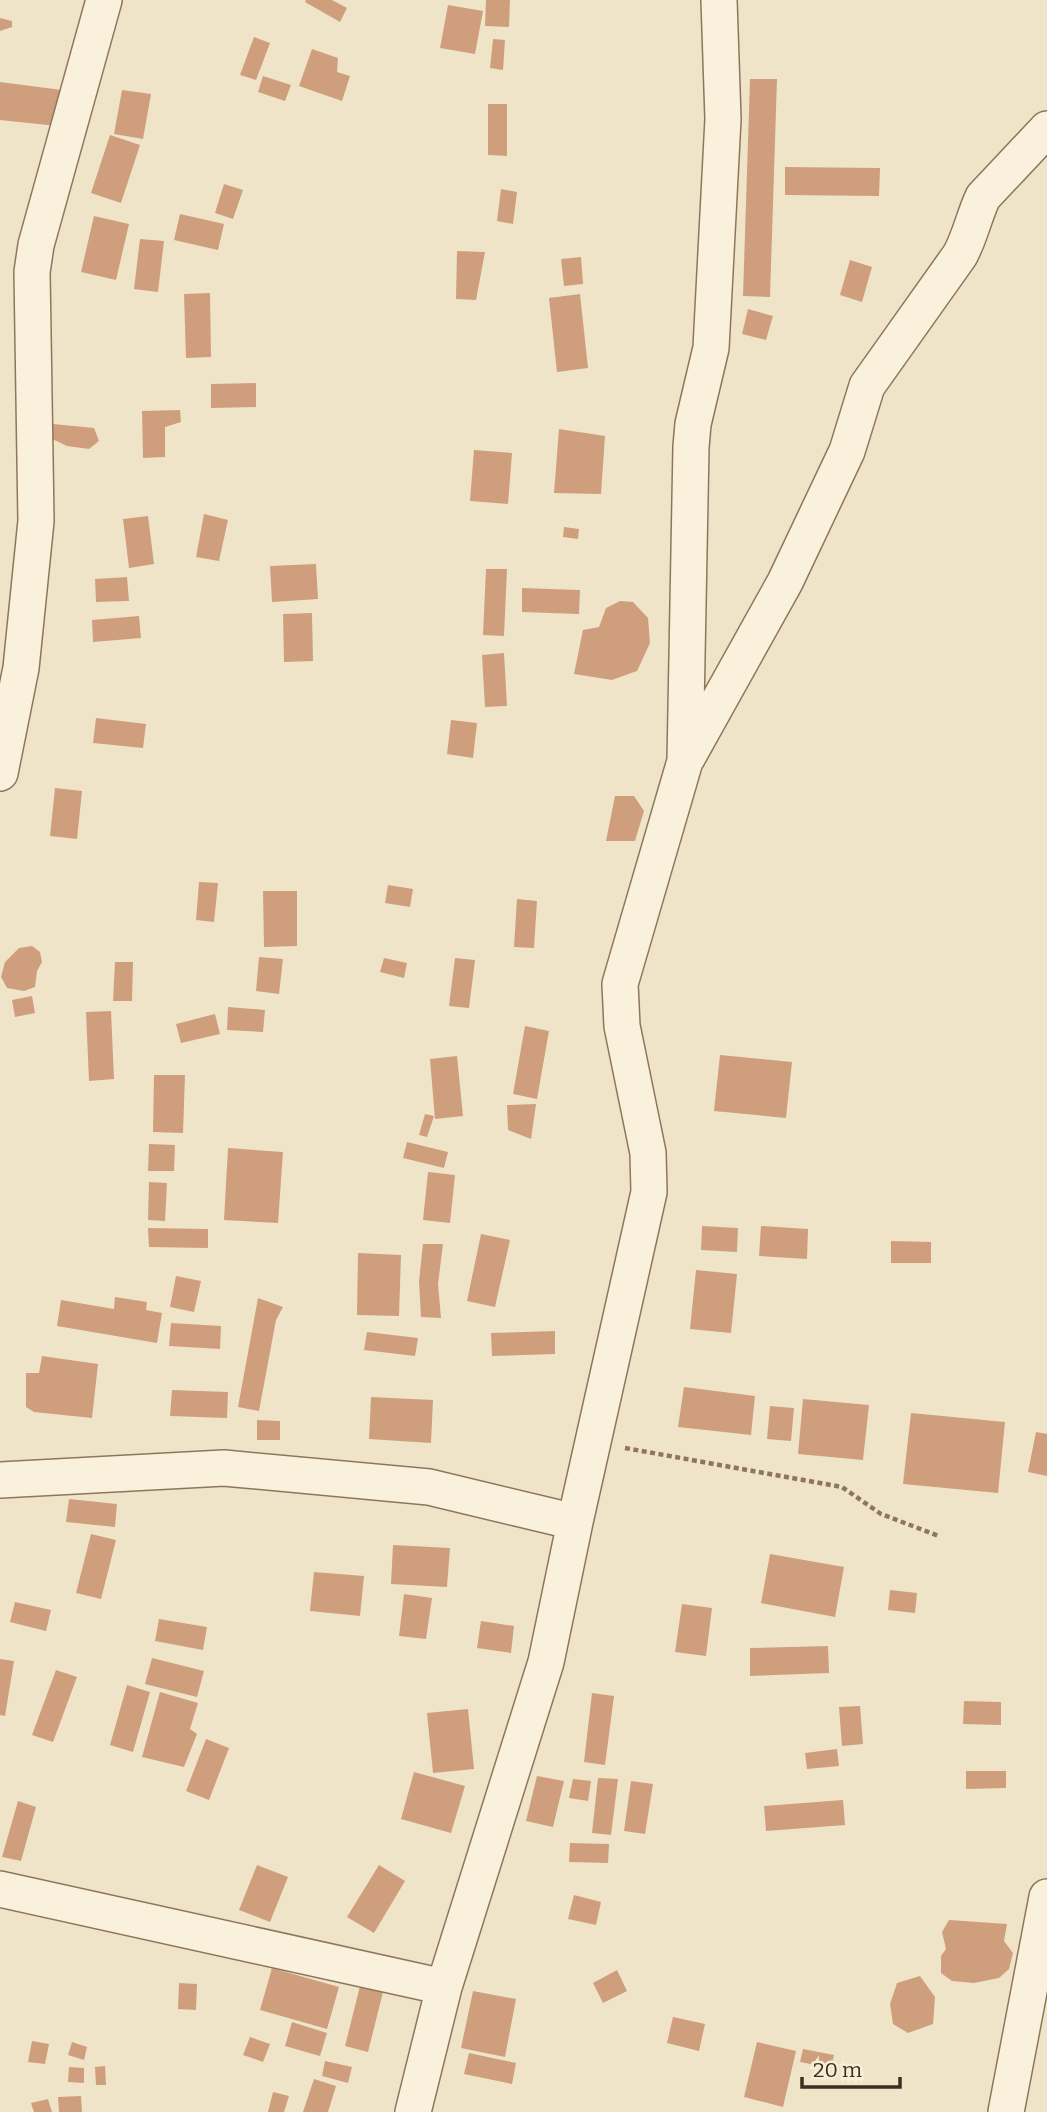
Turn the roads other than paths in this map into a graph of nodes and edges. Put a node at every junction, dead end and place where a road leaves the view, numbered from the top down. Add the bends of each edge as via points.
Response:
1 (104, 0) edge
2 (719, 0) edge
3 (1047, 129) edge
4 (685, 761) junction
5 (0, 773) edge
6 (0, 1480) edge
7 (575, 1522) junction
8 (0, 1889) edge
9 (1047, 1897) edge
10 (444, 1987) junction
11 (412, 2112) edge
12 (1006, 2112) edge

1 - 5 street via 32,272 36,521 21,668
2 - 4 street via 723,119 711,348 691,447
3 - 4 street via 984,197 961,256 867,386 847,451 785,582
4 - 7 street via 620,984 622,1026 648,1153 649,1192
6 - 7 street via 224,1468 429,1487
7 - 10 street via 546,1662
8 - 10 street
9 - 12 street
10 - 11 street

